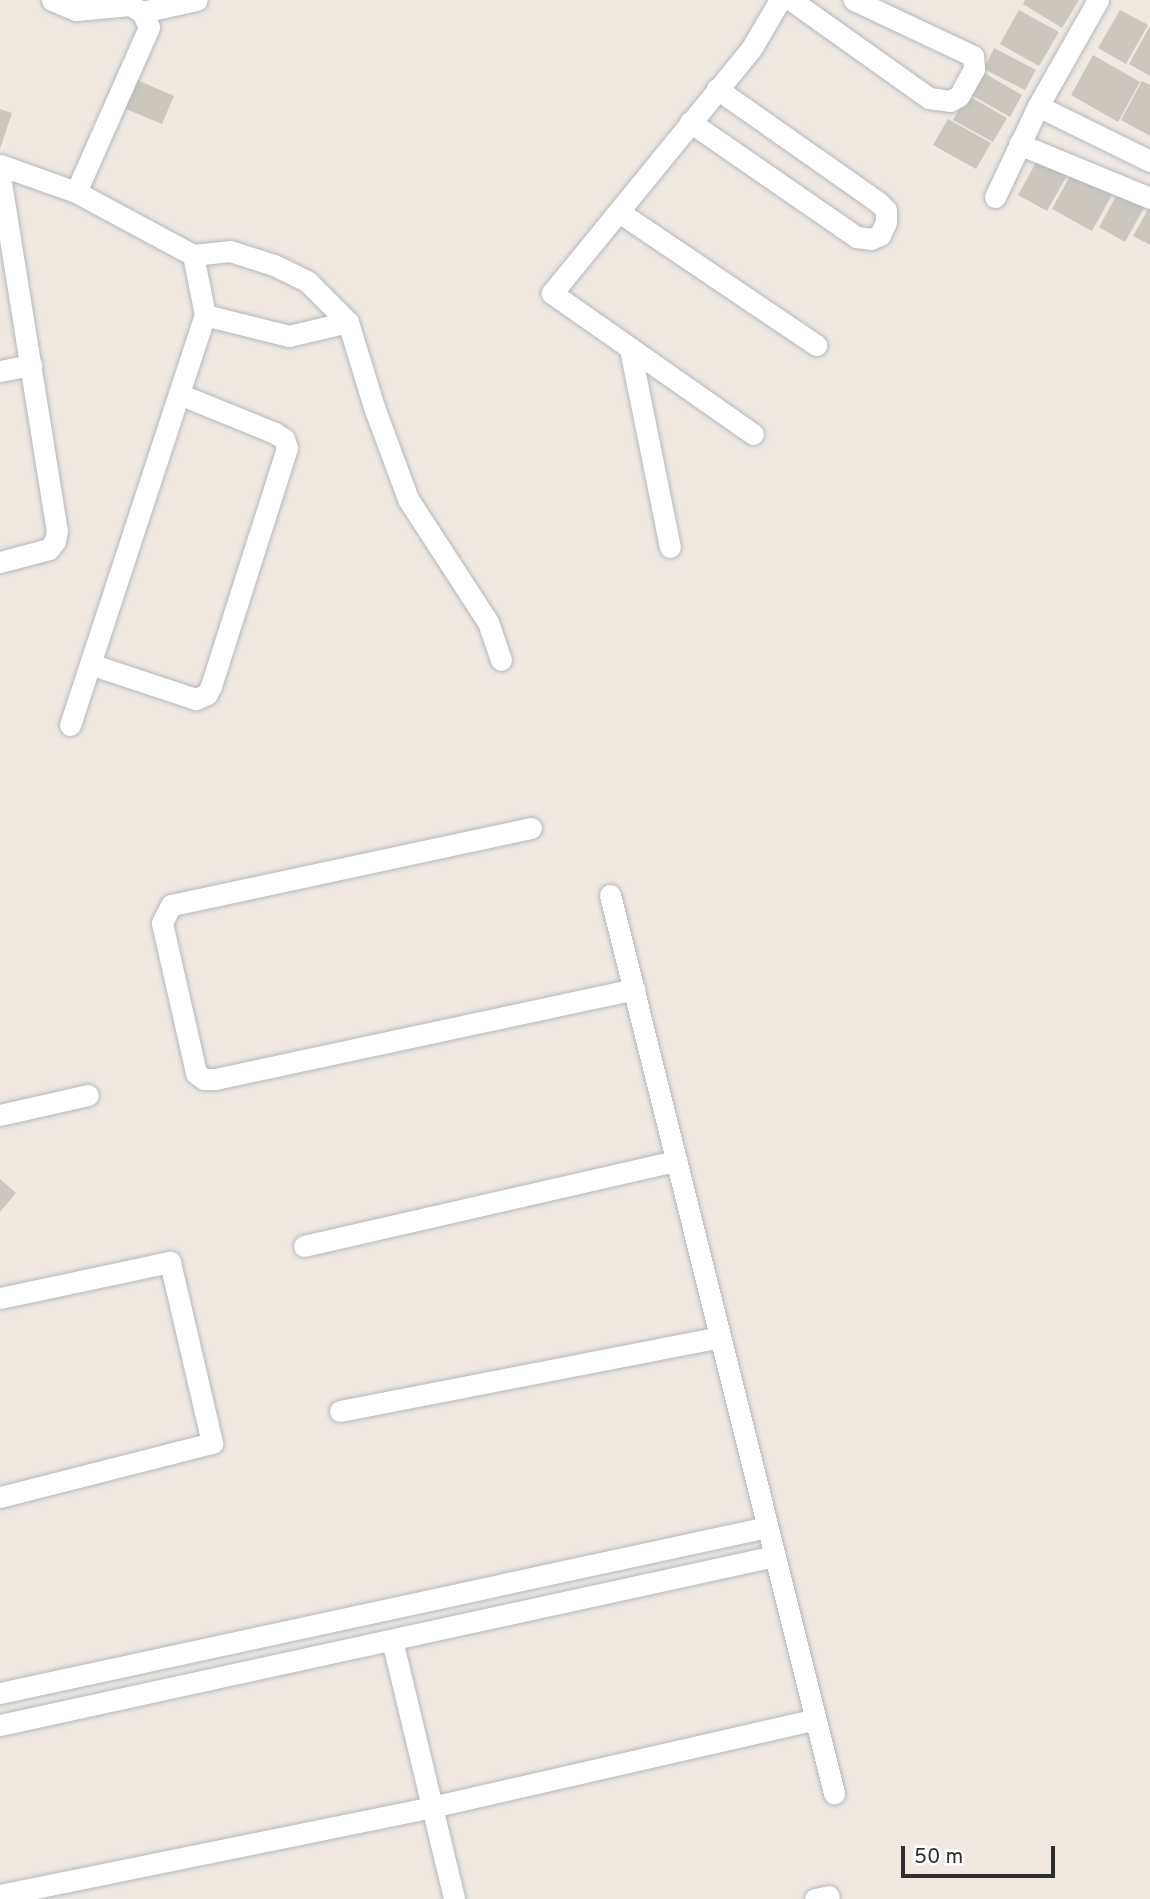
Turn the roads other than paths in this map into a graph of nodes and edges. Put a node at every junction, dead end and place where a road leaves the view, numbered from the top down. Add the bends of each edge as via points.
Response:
1 (52, 0) edge
2 (197, 0) edge
3 (780, 0) edge
4 (791, 0) edge
5 (854, 0) edge
6 (1098, 0) edge
7 (77, 5) edge
8 (142, 12) junction
9 (718, 89) junction
10 (1038, 106) junction
11 (690, 122) junction
12 (1019, 144) junction
13 (1150, 161) edge
14 (0, 165) edge
15 (0, 176) edge
16 (76, 192) junction
17 (995, 197) dead end
18 (1150, 198) edge
19 (619, 212) junction
20 (193, 255) junction
21 (205, 315) junction
22 (348, 322) junction
23 (816, 345) dead end
24 (630, 349) junction
25 (31, 365) junction
26 (0, 371) edge
27 (179, 394) junction
28 (753, 434) dead end
29 (670, 547) dead end
30 (0, 562) edge
31 (501, 660) dead end
32 (90, 664) junction
33 (70, 726) dead end
34 (531, 828) dead end
35 (610, 895) dead end
36 (634, 989) junction
37 (88, 1095) dead end
38 (0, 1115) edge
39 (676, 1161) junction
40 (304, 1246) dead end
41 (0, 1298) edge
42 (720, 1337) junction
43 (340, 1411) dead end
44 (0, 1497) edge
45 (767, 1527) junction
46 (775, 1556) junction
47 (392, 1640) junction
48 (0, 1693) edge
49 (815, 1719) junction
50 (0, 1725) edge
51 (834, 1793) dead end
52 (432, 1807) junction
53 (0, 1895) edge
54 (454, 1899) edge

1 - 7 street
2 - 8 street
3 - 9 street via 762,32
4 - 5 street via 929,98 950,101 959,96 974,69 973,56
6 - 10 street
7 - 8 street via 130,5
8 - 16 street via 149,27
9 - 11 street
9 - 11 street via 878,202 886,211 880,235 857,237
10 - 12 street
10 - 13 street
11 - 19 street
12 - 17 street
12 - 18 street
14 - 16 street
15 - 25 street
16 - 20 street
19 - 23 street
19 - 24 street via 552,293
20 - 21 street
20 - 22 street via 230,251 274,265 307,281
21 - 22 street via 289,337
21 - 27 street
22 - 31 street via 408,499 488,622
24 - 28 street
24 - 29 street
25 - 26 street
25 - 30 street via 57,530 49,548
27 - 32 street
27 - 32 street via 275,433 287,448 211,686 208,694 196,699
32 - 33 street
34 - 36 street via 171,905 162,923 196,1073 215,1079
35 - 36 street
36 - 39 street
37 - 38 street
39 - 40 street
39 - 42 street
41 - 44 street via 170,1262 212,1443
42 - 43 street
42 - 45 street
45 - 46 street
45 - 48 street
46 - 47 street
46 - 49 street
47 - 50 street
47 - 52 street
49 - 51 street
49 - 52 street
52 - 53 street
52 - 54 street

